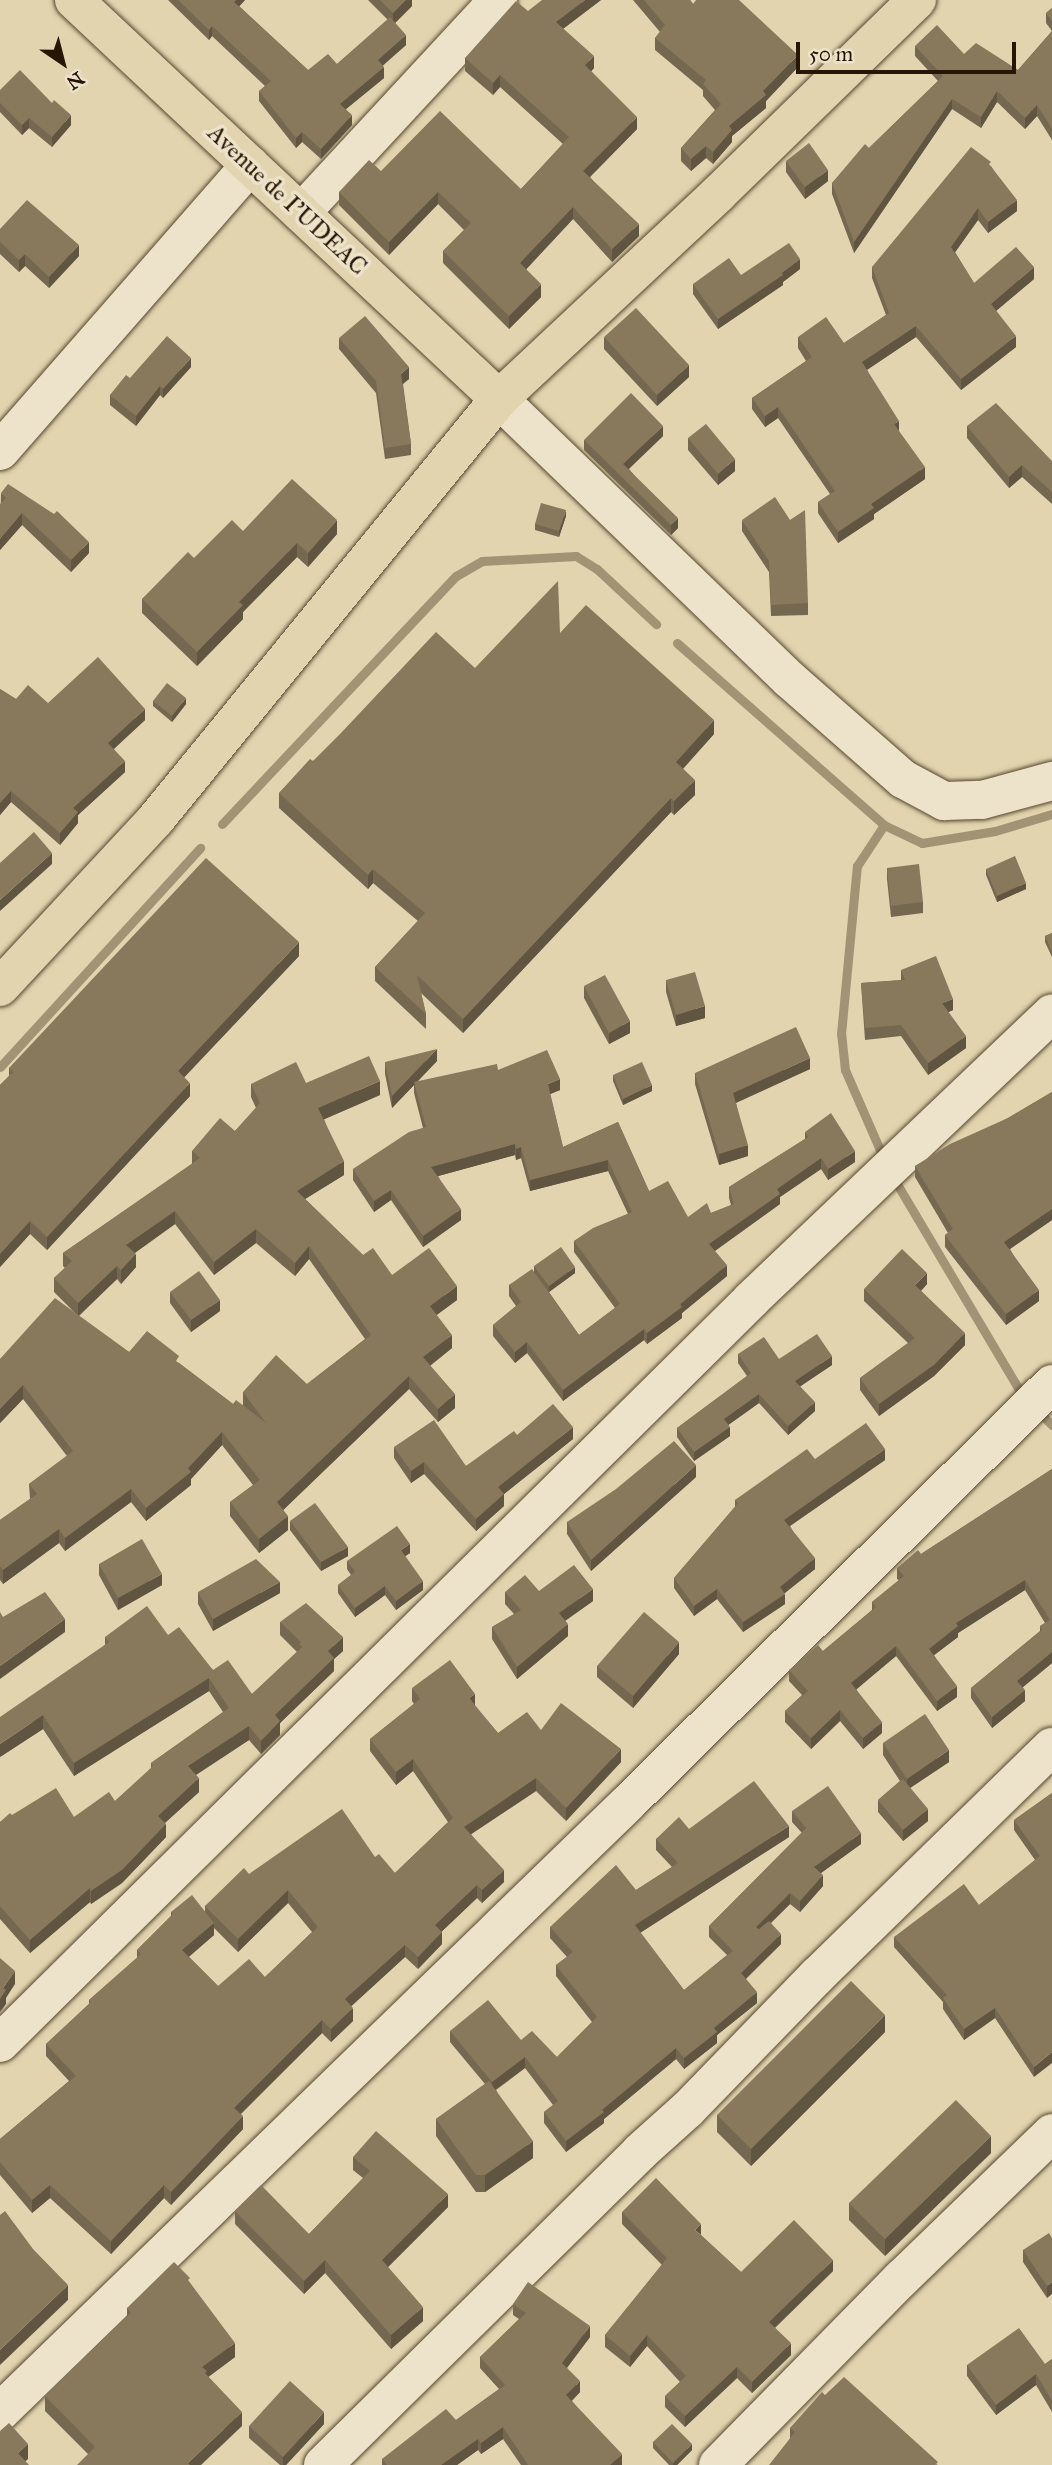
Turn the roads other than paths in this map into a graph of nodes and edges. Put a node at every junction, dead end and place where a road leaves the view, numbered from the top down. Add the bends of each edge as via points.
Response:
1 (74, 0) edge
2 (498, 0) edge
3 (917, 0) edge
4 (250, 165) junction
5 (301, 212) junction
6 (499, 399) junction
7 (0, 451) edge
8 (1052, 780) edge
9 (0, 987) edge
10 (1052, 1013) edge
11 (1052, 1384) edge
12 (1052, 1747) edge
13 (0, 2043) edge
14 (1052, 2133) edge
15 (0, 2412) edge
16 (323, 2465) edge
17 (718, 2465) edge

1 - 4 main road, Avenue de I'UDEAC
2 - 5 street
3 - 6 main road
4 - 5 main road, Avenue de I'UDEAC
4 - 7 street
5 - 6 main road, Avenue de I'UDEAC
6 - 8 street via 789,679 903,779 944,801 982,800
6 - 9 main road via 156,819
10 - 13 street via 752,1299
11 - 15 street
12 - 16 street
14 - 17 street

